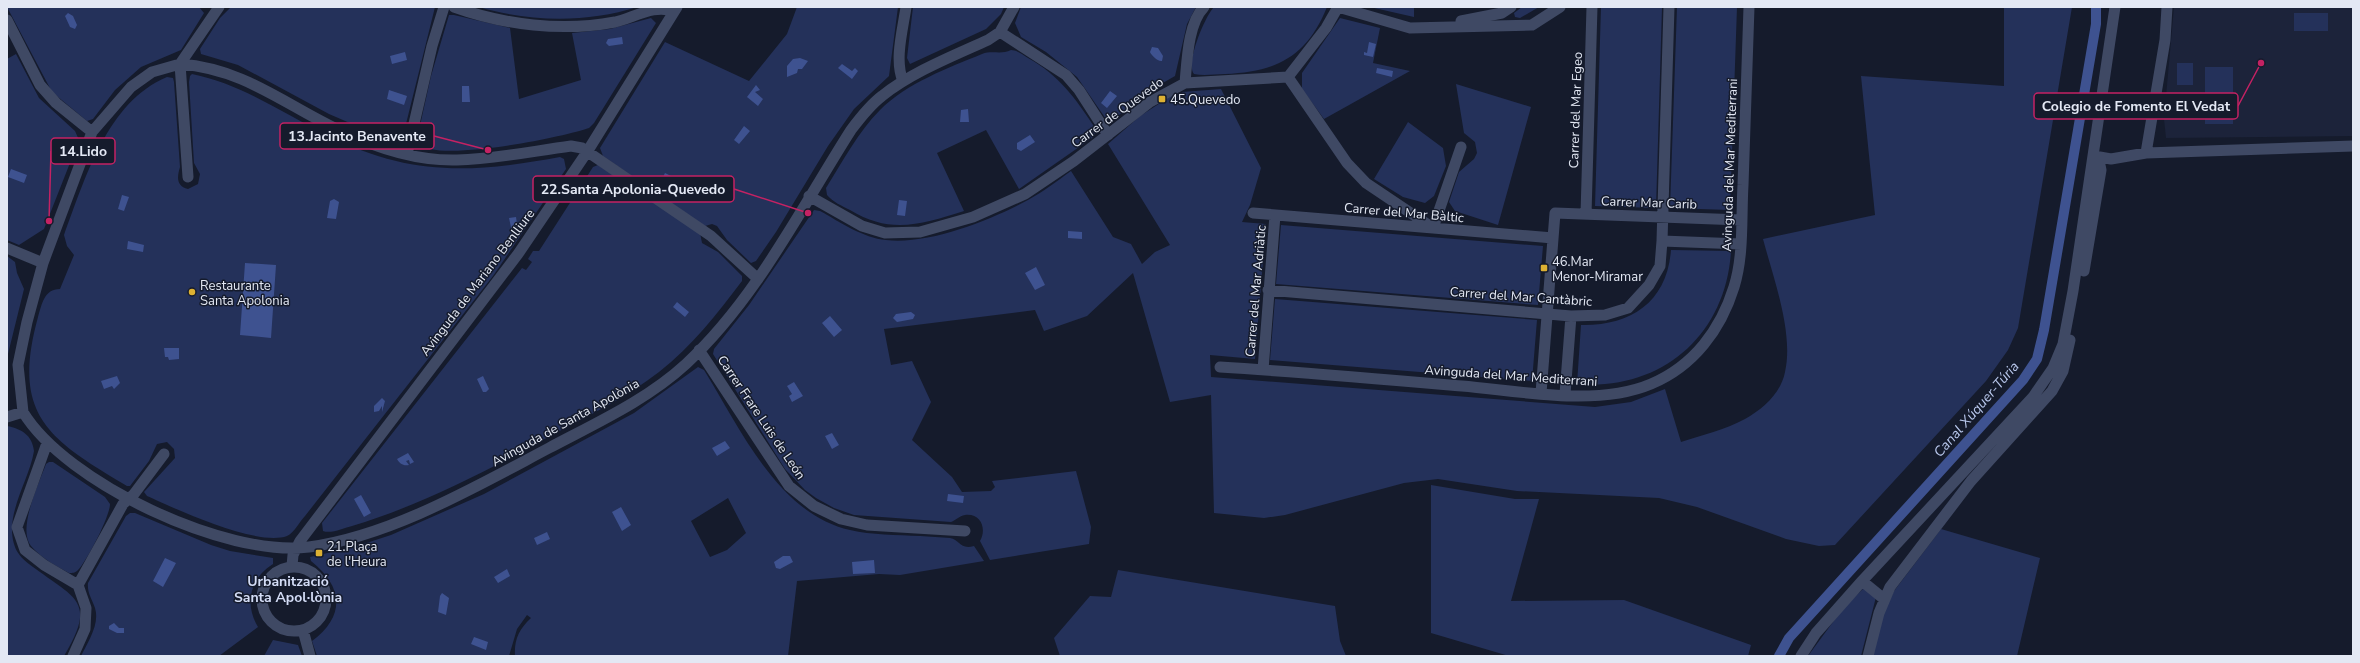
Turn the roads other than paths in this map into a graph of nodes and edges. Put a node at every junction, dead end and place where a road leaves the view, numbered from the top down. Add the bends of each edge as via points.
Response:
1 (218, 7) edge
2 (444, 7) edge
3 (454, 7) edge
4 (906, 7) edge
5 (1014, 7) edge
6 (1204, 7) edge
7 (1338, 7) edge
8 (1560, 7) edge
9 (1592, 7) edge
10 (1669, 7) edge
11 (1749, 7) edge
12 (2115, 7) edge
13 (2167, 7) edge
14 (676, 9) edge
15 (1505, 9) edge
16 (7, 20) edge
17 (1431, 26) junction
18 (1000, 32) junction
19 (180, 64) junction
20 (1288, 77) junction
21 (903, 81) junction
22 (1185, 83) junction
23 (92, 132) junction
24 (1108, 135) junction
25 (2353, 146) edge
26 (1461, 147) dead end
27 (587, 152) junction
28 (2146, 153) junction
29 (407, 154) junction
30 (2094, 156) junction
31 (2111, 160) junction
32 (2101, 170) junction
33 (188, 177) dead end
34 (809, 196) junction
35 (1253, 213) dead end
36 (1586, 214) junction
37 (1275, 215) junction
38 (1663, 217) junction
39 (1741, 220) junction
40 (1433, 228) junction
41 (1553, 238) junction
42 (1662, 241) junction
43 (1741, 244) junction
44 (7, 248) edge
45 (43, 263) junction
46 (758, 279) junction
47 (1268, 290) junction
48 (1547, 314) junction
49 (1571, 316) junction
50 (699, 350) junction
51 (1220, 367) dead end
52 (1263, 370) junction
53 (1541, 393) junction
54 (1565, 394) junction
55 (23, 412) junction
56 (7, 417) edge
57 (47, 443) junction
58 (164, 454) dead end
59 (1975, 468) junction
60 (128, 498) junction
61 (965, 531) dead end
62 (297, 548) junction
63 (292, 566) junction
64 (1862, 582) junction
65 (78, 585) junction
66 (1884, 599) junction
67 (303, 630) junction
68 (73, 656) edge
69 (310, 656) edge
70 (1801, 656) edge
71 (1868, 656) edge

1 - 19 street
2 - 29 street via 432,46
3 - 14 street via 503,20 549,26 594,25 616,22 657,9
4 - 21 street via 900,61
5 - 18 street, Avinguda de Santa Apolònia
6 - 22 street via 1199,12 1190,40
7 - 17 street via 1410,28
7 - 20 street via 1326,28
8 - 17 street via 1532,25
9 - 36 street, Carrer del Mar Egeo
10 - 38 street, Carrer del Mar Cantàbric
11 - 39 street, Avinguda del Mar Mediterrani
12 - 30 street
13 - 28 street via 2165,40
14 - 27 street, Avinguda de Mariano Benlliure
15 - 17 street
16 - 23 street via 40,85 56,103
18 - 21 street, Avinguda de Santa Apolònia
18 - 24 street via 1066,75 1079,90
19 - 23 street via 152,72 132,87
19 - 29 street via 201,65 239,76 343,132
19 - 33 street
20 - 22 street, Carrer de Quevedo
20 - 40 street via 1348,163 1366,183
21 - 34 street, Avinguda de Santa Apolònia via 881,96 865,112
22 - 24 street, Carrer de Quevedo via 1150,102
23 - 45 street
24 - 34 street, Carrer de Quevedo via 1025,194 973,217 920,232 885,233 862,226
25 - 28 street
26 - 40 street
27 - 29 street via 571,146 490,159 456,160
27 - 46 street via 711,236
27 - 62 street, Avinguda de Mariano Benlliure via 518,254 335,492
28 - 31 street
30 - 31 street
30 - 32 street via 2099,160
30 - 59 street via 2063,344 2053,368 2033,397
31 - 32 street via 2106,161
32 - 59 street via 2063,371 2042,403
34 - 46 street, Avinguda de Santa Apolònia
35 - 37 street, Carrer del Mar Bàltic
36 - 38 street, Carrer Mar Carib
36 - 41 street, Carrer Mar Carib via 1555,213
37 - 40 street, Carrer del Mar Bàltic
37 - 47 street, Carrer del Mar Adriàtic
38 - 39 street, Carrer Mar Carib
38 - 42 street, Carrer del Mar Cantàbric
39 - 43 street, Avinguda del Mar Mediterrani
40 - 41 street, Carrer del Mar Bàltic
41 - 48 street
42 - 43 street
42 - 49 street, Carrer del Mar Cantàbric via 1660,266 1650,285 1628,308 1605,315
43 - 54 street, Avinguda del Mar Mediterrani via 1738,273 1724,315 1698,352 1652,384 1601,395
44 - 45 street
45 - 55 street via 19,359 19,388
46 - 50 street, Avinguda de Santa Apolònia
47 - 48 street, Carrer del Mar Cantàbric
47 - 52 street, Carrer del Mar Adriàtic
48 - 49 street, Carrer del Mar Cantàbric
48 - 53 street
49 - 54 street
50 - 61 street, Carrer Frare Luis de León via 789,486 814,506 841,519 867,525
50 - 62 street, Avinguda de Santa Apolònia via 660,385 634,402 476,487 371,532
51 - 52 street, Avinguda del Mar Mediterrani
52 - 53 street, Avinguda del Mar Mediterrani
53 - 54 street, Avinguda del Mar Mediterrani
55 - 56 street
55 - 57 street, Avinguda de Santa Apolònia
57 - 60 street, Avinguda de Santa Apolònia
57 - 65 street via 17,527 25,550 44,565
58 - 60 street via 134,494
59 - 64 street
59 - 66 street
60 - 62 street, Avinguda de Santa Apolònia via 204,532 232,541 273,548
60 - 65 street
62 - 63 street, Avinguda de Mariano Benlliure
63 - 67 street via 312,572 321,580 326,592 324,611 316,623
63 - 67 street via 274,574 267,581 262,594 265,612 275,624 286,630
64 - 66 street
64 - 70 street via 1816,633
65 - 68 street via 86,608 85,629
66 - 71 street
67 - 69 street

